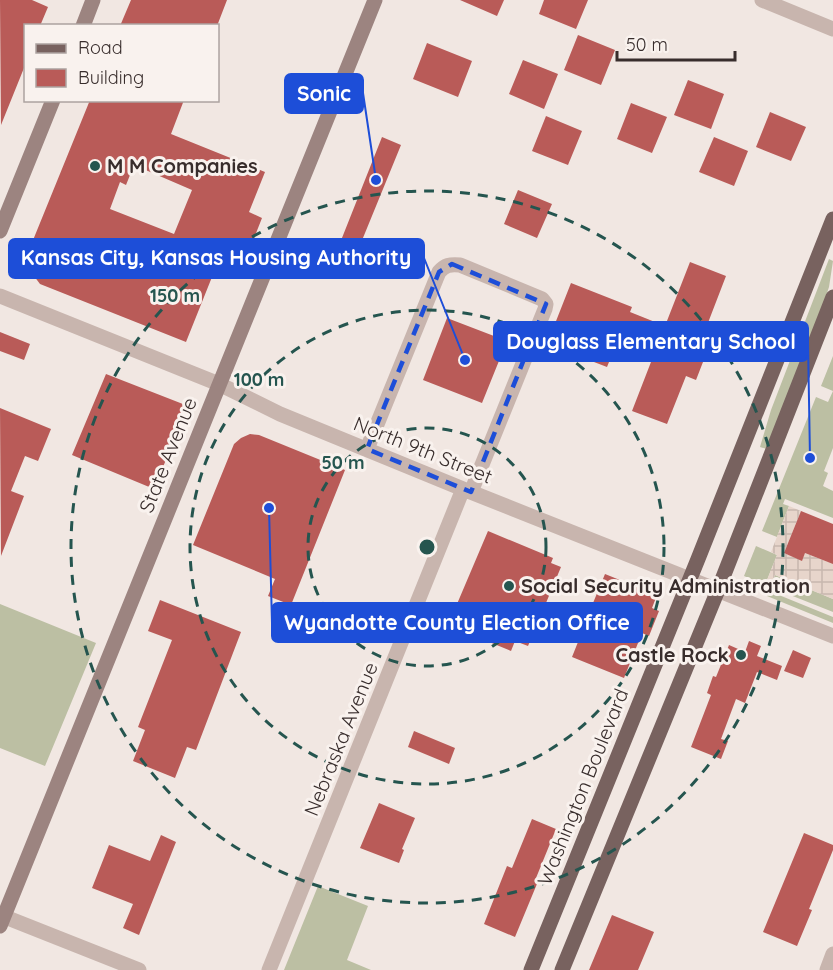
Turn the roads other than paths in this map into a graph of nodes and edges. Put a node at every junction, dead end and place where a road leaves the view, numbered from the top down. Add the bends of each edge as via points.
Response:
1 (93, 0) edge
2 (375, 0) edge
3 (762, 0) edge
4 (84, 24) edge
5 (833, 28) edge
6 (52, 102) edge
7 (833, 219) edge
8 (0, 231) edge
9 (0, 296) edge
10 (833, 297) edge
11 (219, 384) junction
12 (367, 449) junction
13 (467, 490) junction
14 (690, 579) junction
15 (718, 590) junction
16 (833, 636) edge
17 (1, 919) edge
18 (833, 954) edge
19 (139, 970) edge
20 (269, 970) edge
21 (531, 970) edge
22 (562, 970) edge
23 (827, 970) edge

1 - 4 main road
2 - 11 main road, State Avenue
3 - 5 street
6 - 8 main road
7 - 14 main road, Washington Boulevard
9 - 11 street, North 9th Street
10 - 15 main road
11 - 12 street, North 9th Street
11 - 17 main road, State Avenue
12 - 13 street, North 9th Street
12 - 13 street, Nebraska Avenue via 439,272 444,266 460,265 546,304
13 - 14 street, North 9th Street
13 - 20 street, Nebraska Avenue
14 - 15 street, North 9th Street
14 - 21 main road, Washington Boulevard
15 - 16 street, North 9th Street
15 - 22 main road
17 - 19 street
18 - 23 street

